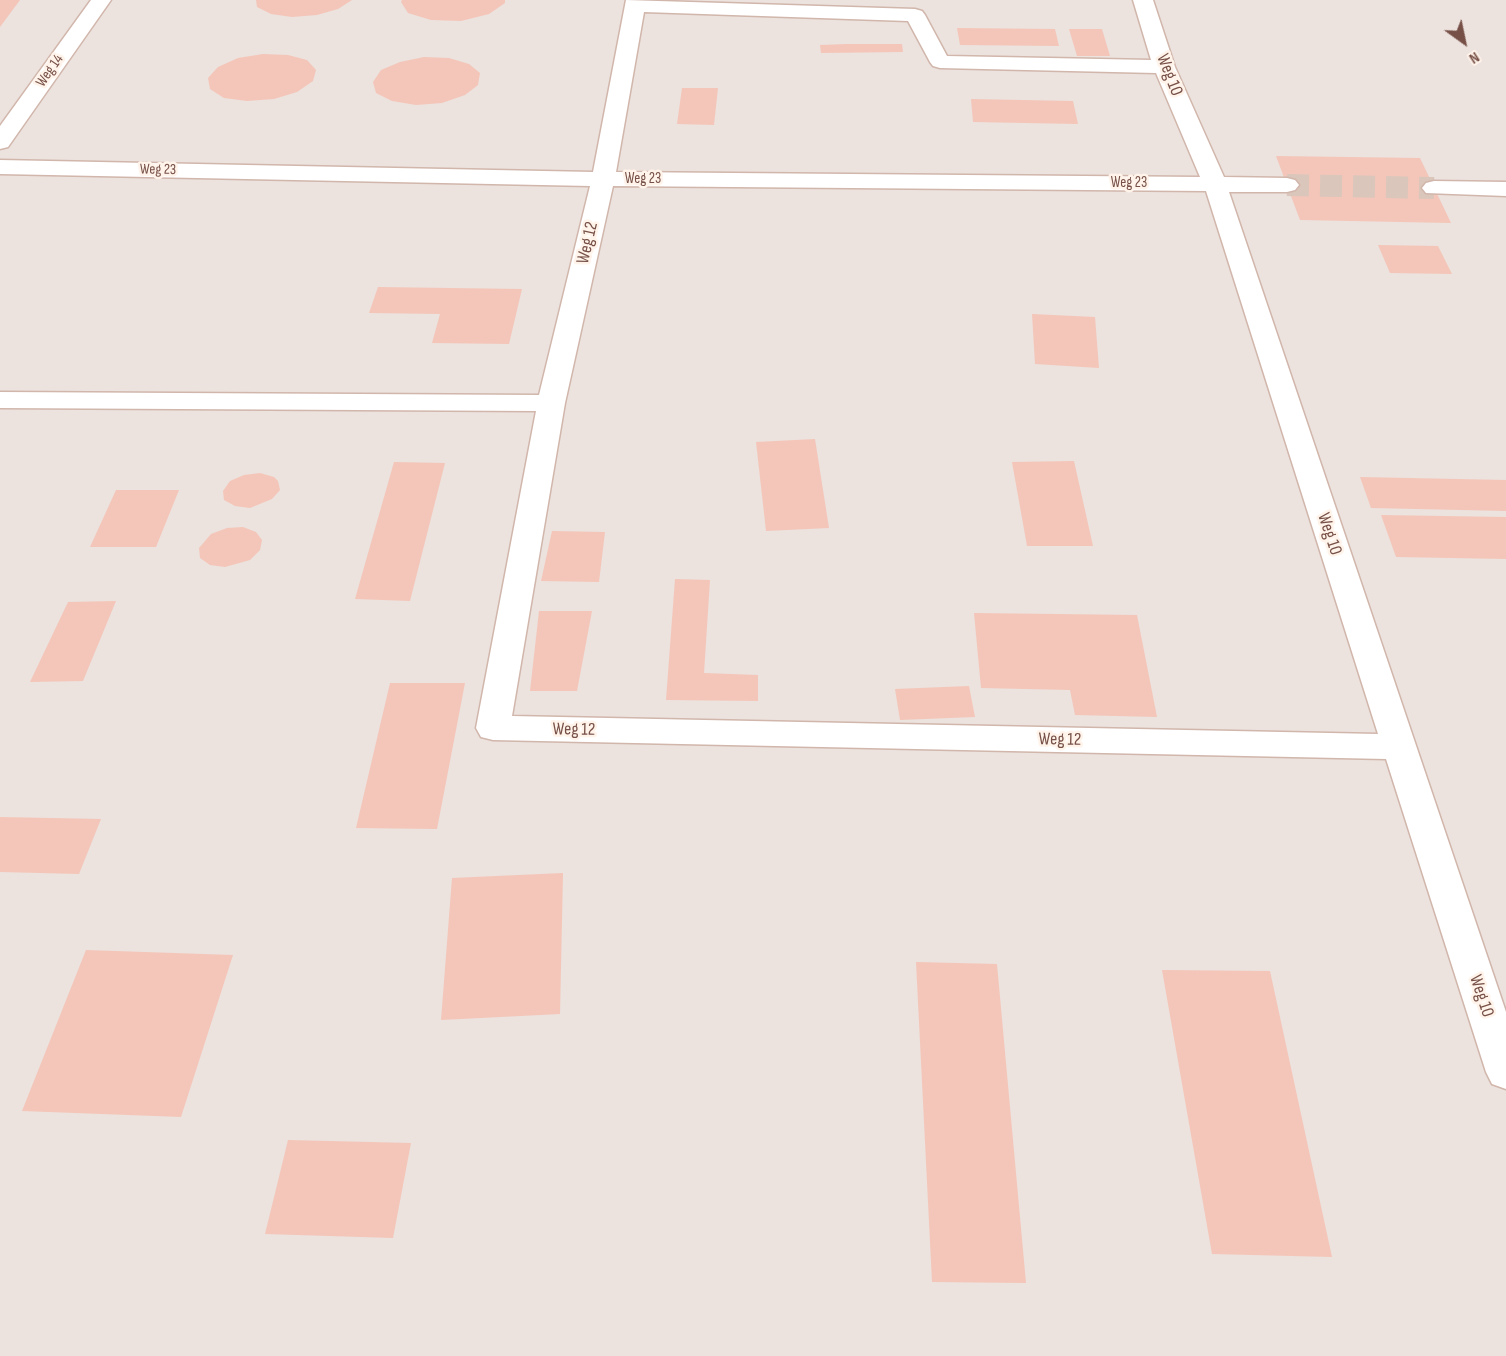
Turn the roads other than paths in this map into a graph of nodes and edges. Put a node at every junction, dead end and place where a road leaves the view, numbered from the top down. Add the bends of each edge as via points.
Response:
1 (101, 0) edge
2 (1143, 0) edge
3 (635, 3) edge
4 (1164, 67) junction
5 (0, 142) edge
6 (0, 168) edge
7 (603, 179) junction
8 (1215, 184) junction
9 (1287, 185) tunnel mouth
10 (1434, 188) tunnel mouth
11 (1506, 189) edge
12 (0, 399) edge
13 (551, 403) junction
14 (1398, 747) junction
15 (1506, 1072) edge

1 - 5 lane, Weg 14
2 - 4 lane, Weg 10
3 - 4 lane via 915,15 940,62
3 - 7 lane, Weg 12
4 - 8 lane, Weg 10
6 - 7 lane, Weg 23
7 - 8 lane, Weg 23
7 - 13 lane, Weg 12
8 - 9 lane, Weg 23
8 - 14 lane, Weg 10
10 - 11 lane
12 - 13 lane
13 - 14 lane, Weg 12 via 493,728
14 - 15 lane, Weg 10

